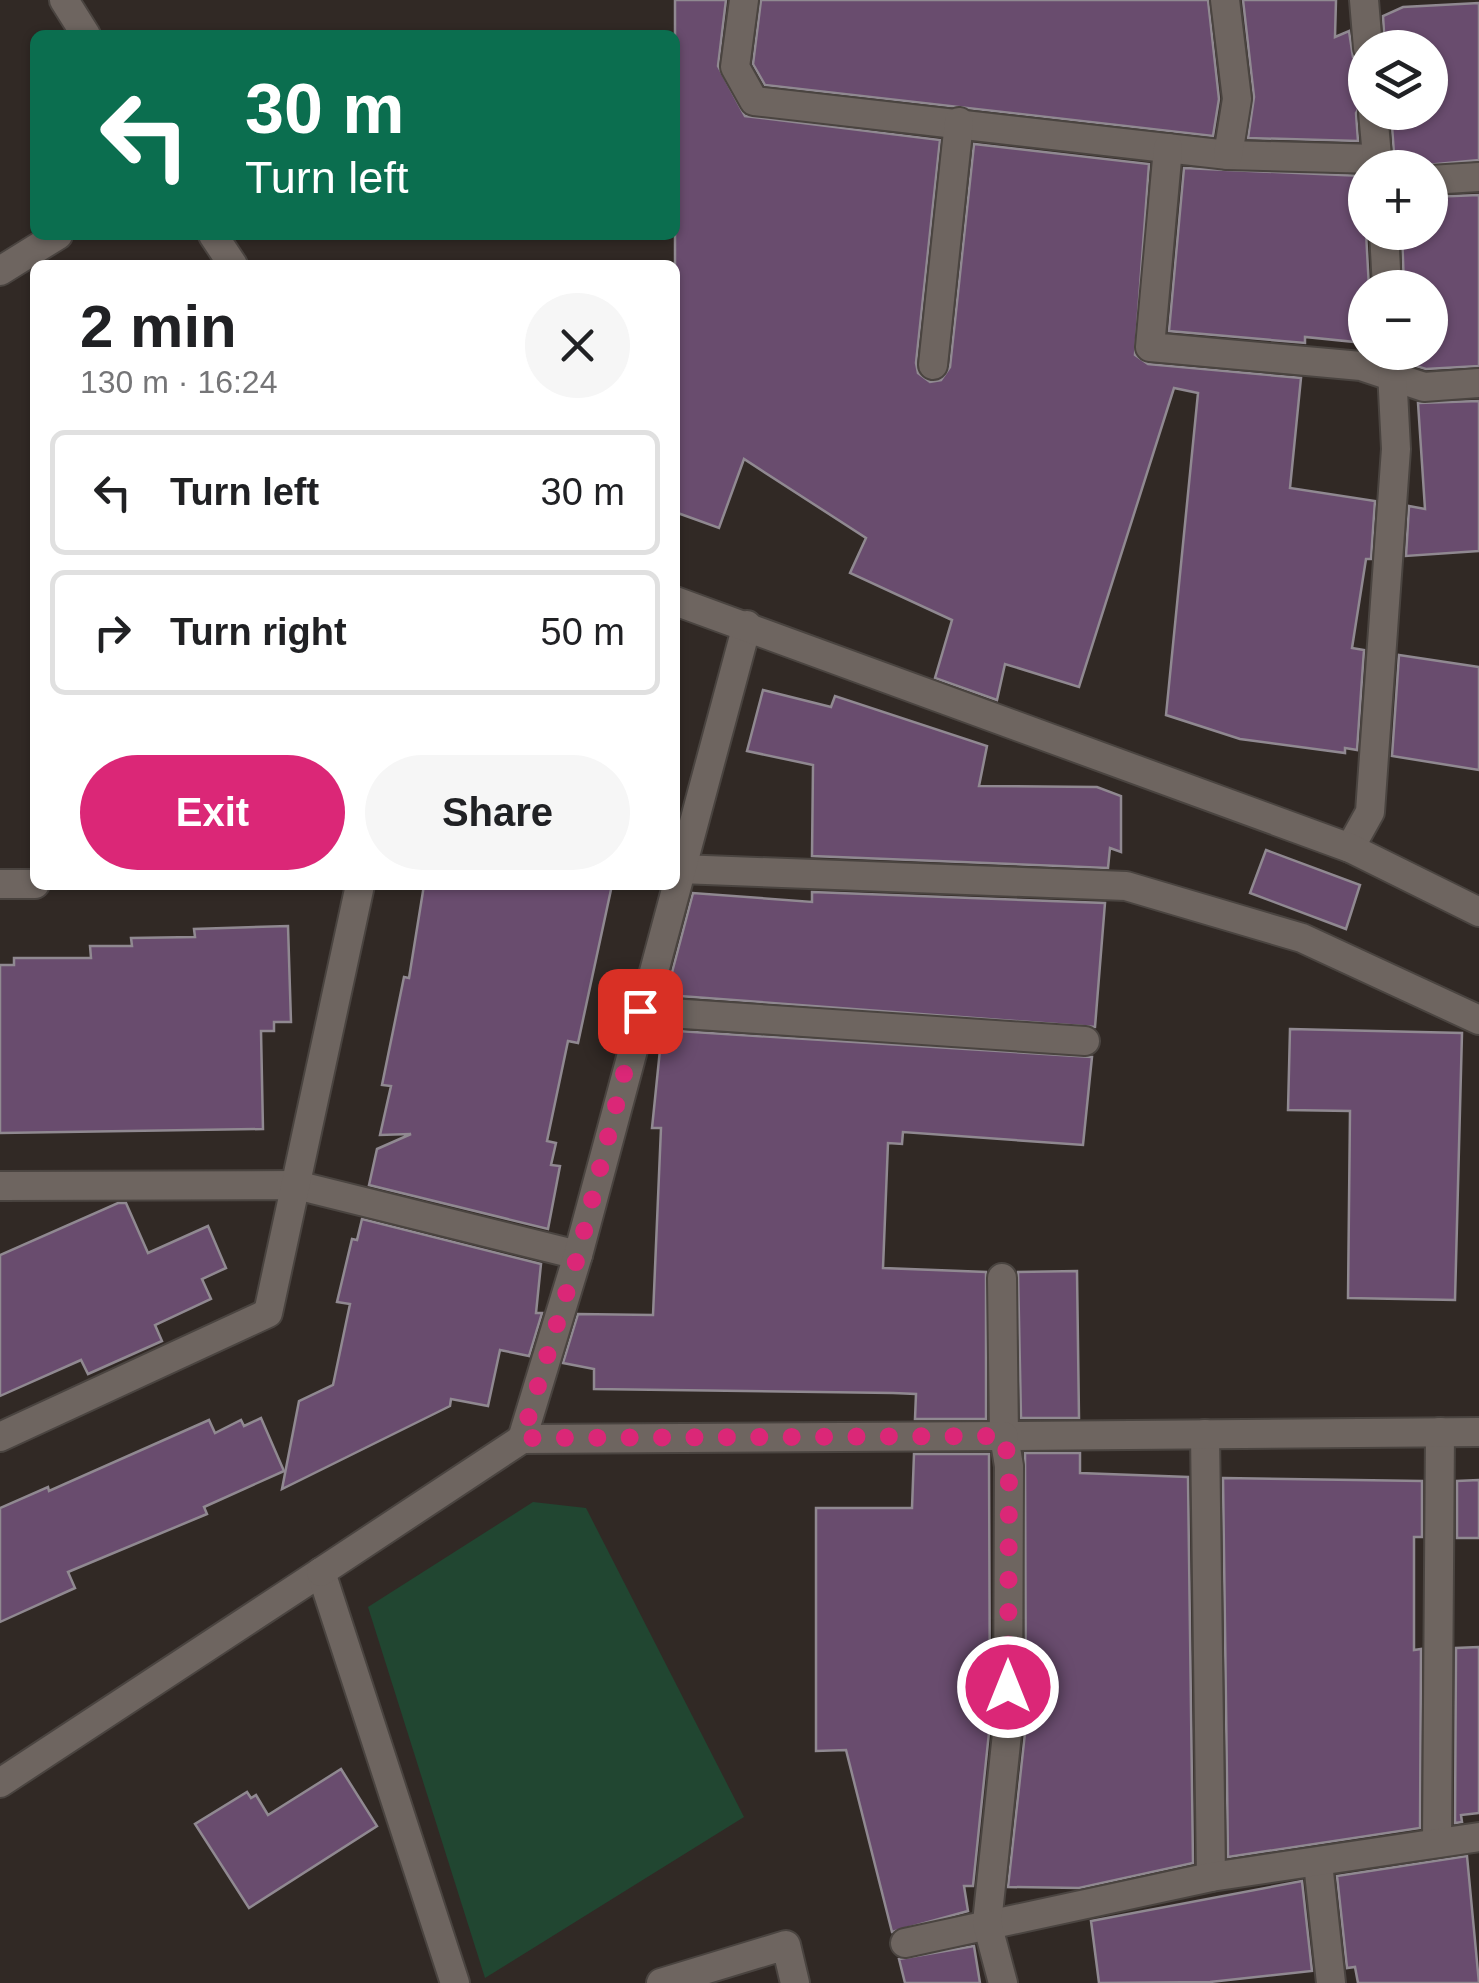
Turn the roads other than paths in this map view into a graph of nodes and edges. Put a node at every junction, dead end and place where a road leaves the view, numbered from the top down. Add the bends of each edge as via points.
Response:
1 (64, 0) edge
2 (744, 0) edge
3 (1225, 0) edge
4 (1364, 0) edge
5 (83, 30) edge
6 (1366, 30) edge
7 (959, 122) junction
8 (1168, 148) junction
9 (1228, 155) junction
10 (1348, 161) edge
11 (1479, 177) edge
12 (1448, 179) edge
13 (50, 240) edge
14 (0, 271) edge
15 (933, 365) dead end
16 (1348, 365) edge
17 (1392, 370) edge
18 (1399, 370) edge
19 (1479, 383) edge
20 (680, 603) edge
21 (747, 625) junction
22 (1350, 848) junction
23 (680, 869) joint
24 (0, 884) edge
25 (30, 884) edge
26 (359, 890) edge
27 (674, 890) edge
28 (1479, 912) edge
29 (640, 1011) junction
30 (1479, 1020) edge
31 (1085, 1041) dead end
32 (296, 1185) junction
33 (0, 1186) edge
34 (578, 1255) junction
35 (1002, 1278) dead end
36 (1440, 1432) junction
37 (1479, 1432) edge
38 (1204, 1434) junction
39 (1004, 1436) junction
40 (0, 1437) edge
41 (522, 1438) junction
42 (321, 1572) junction
43 (0, 1783) edge
44 (1437, 1843) junction
45 (1478, 1843) edge
46 (1318, 1862) junction
47 (1211, 1877) junction
48 (987, 1923) junction
49 (905, 1943) dead end
50 (455, 1983) edge
51 (661, 1983) edge
52 (795, 1983) edge
53 (1003, 1983) edge
54 (1332, 1983) edge

1 - 5 street
2 - 7 street via 736,67 754,101
3 - 9 street via 1237,99
4 - 6 street
7 - 8 street
7 - 15 street
8 - 9 street
8 - 16 street via 1150,347
9 - 10 street
11 - 12 street
13 - 14 street
17 - 22 street via 1396,449 1370,812
18 - 19 street via 1424,387
20 - 21 street
21 - 22 street
21 - 23 street
22 - 28 street
23 - 30 street via 1126,886 1302,938
24 - 25 street
26 - 32 street
27 - 29 street
29 - 31 street
29 - 34 street
32 - 33 street
32 - 34 street
32 - 40 street via 268,1313
34 - 41 street
35 - 39 street
36 - 37 street
36 - 38 street
36 - 44 street
38 - 39 street
38 - 47 street
39 - 41 street
39 - 48 street via 1008,1724
41 - 42 street
42 - 43 street
42 - 50 street
44 - 45 street
44 - 46 street
46 - 47 street
46 - 54 street
47 - 48 street
48 - 49 street
48 - 53 street
51 - 52 street via 786,1945

